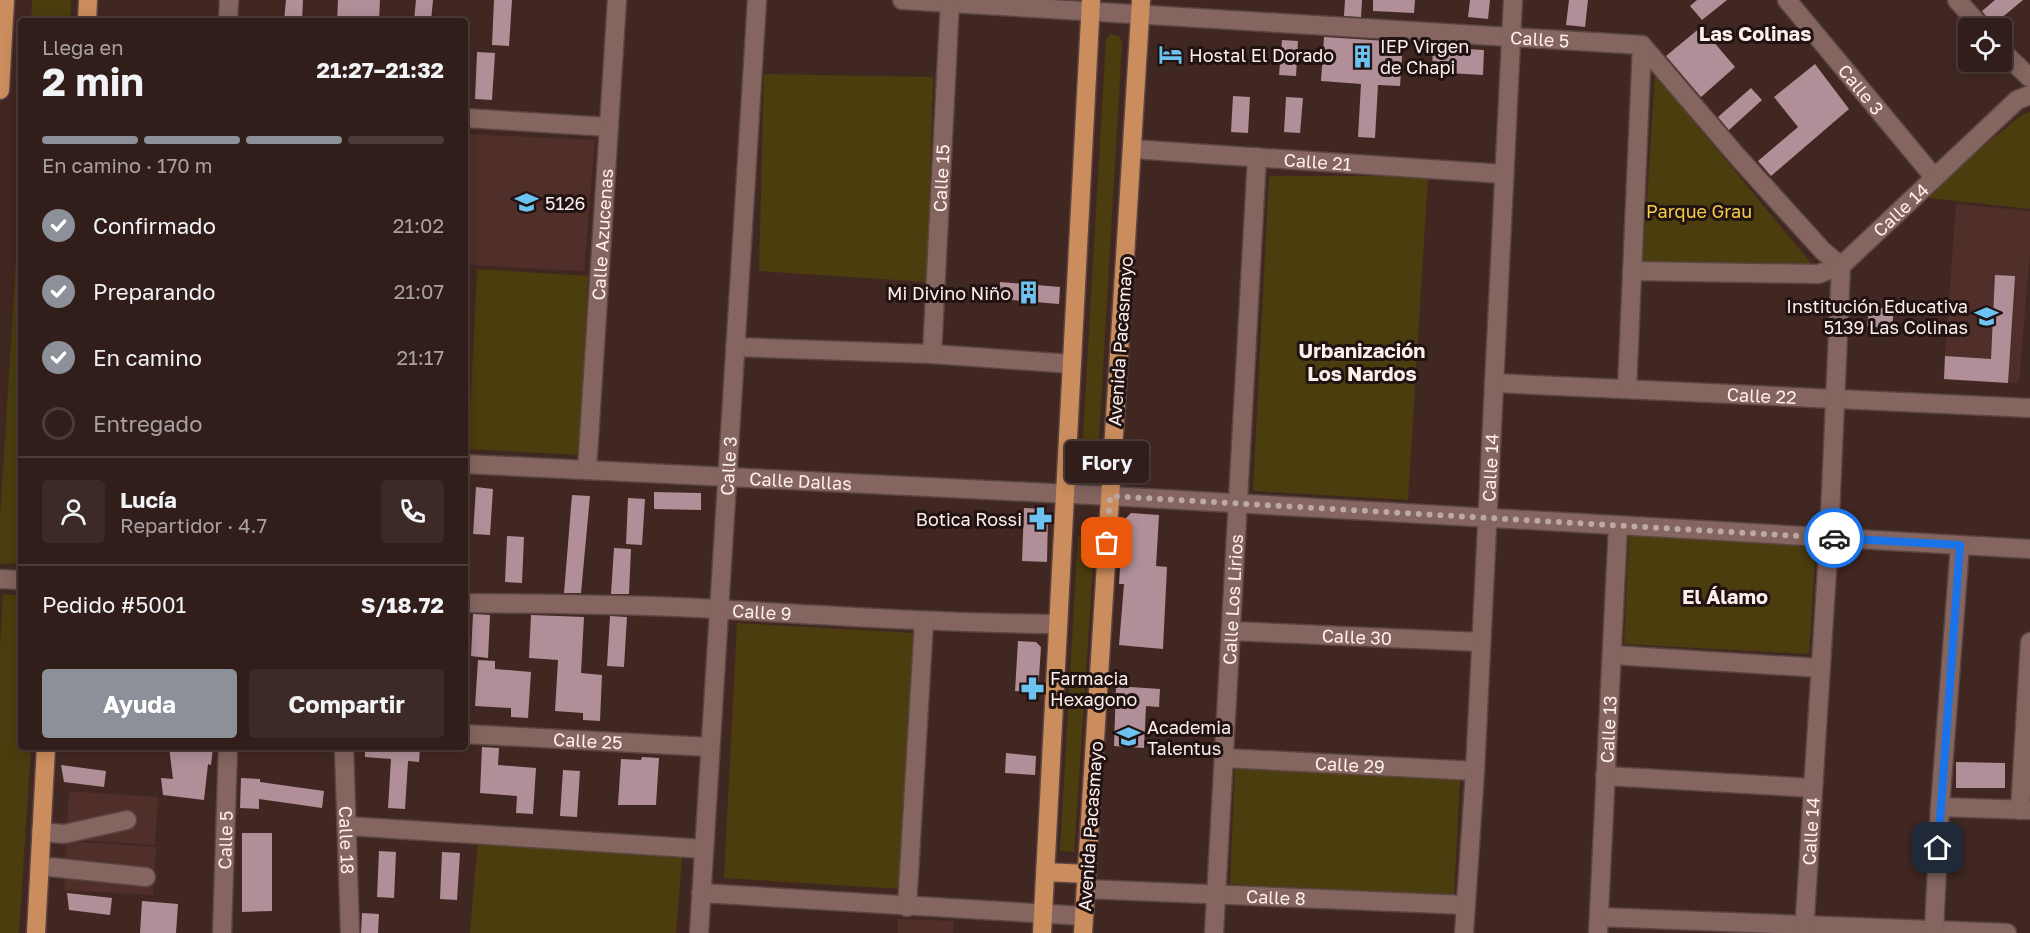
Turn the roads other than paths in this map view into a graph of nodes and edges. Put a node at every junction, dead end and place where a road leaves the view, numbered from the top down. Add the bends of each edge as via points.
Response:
1 (5, 0) edge
2 (88, 0) edge
3 (229, 0) edge
4 (617, 0) edge
5 (757, 0) edge
6 (902, 0) edge
7 (1513, 0) edge
8 (1787, 0) edge
9 (1957, 0) edge
10 (950, 1) edge
11 (1091, 5) edge
12 (1141, 7) edge
13 (87, 18) edge
14 (228, 18) edge
15 (1973, 18) edge
16 (1511, 36) junction
17 (1642, 45) junction
18 (2012, 61) edge
19 (2030, 78) edge
20 (0, 90) edge
21 (2030, 95) edge
22 (468, 118) edge
23 (609, 127) junction
24 (1132, 149) junction
25 (1257, 157) junction
26 (1504, 174) junction
27 (1934, 177) junction
28 (1841, 266) junction
29 (1632, 271) junction
30 (735, 347) junction
31 (932, 354) junction
32 (1072, 364) junction
33 (1494, 383) junction
34 (1626, 389) junction
35 (1836, 399) junction
36 (2030, 408) edge
37 (468, 465) edge
38 (587, 470) junction
39 (727, 477) junction
40 (1065, 494) junction
41 (1110, 496) junction
42 (1238, 505) junction
43 (1487, 519) junction
44 (1618, 526) junction
45 (1829, 538) junction
46 (1960, 545) junction
47 (2030, 549) edge
48 (0, 579) edge
49 (18, 580) edge
50 (468, 603) edge
51 (721, 610) junction
52 (924, 621) junction
53 (1058, 624) junction
54 (1231, 631) junction
55 (1481, 642) junction
56 (2030, 642) edge
57 (1612, 656) junction
58 (1821, 668) junction
59 (468, 735) edge
60 (710, 747) junction
61 (46, 750) edge
62 (228, 750) edge
63 (344, 750) edge
64 (1224, 758) junction
65 (1475, 771) junction
66 (1605, 776) junction
67 (1813, 788) junction
68 (1940, 807) junction
69 (2025, 810) edge
70 (127, 820) dead end
71 (347, 826) junction
72 (42, 832) junction
73 (704, 849) junction
74 (40, 866) junction
75 (1044, 872) junction
76 (146, 877) dead end
77 (1086, 882) junction
78 (701, 893) junction
79 (1216, 895) junction
80 (1466, 905) junction
81 (907, 907) junction
82 (1042, 924) edge
83 (1083, 924) edge
84 (1598, 925) edge
85 (1805, 929) edge
86 (1934, 930) junction
87 (36, 933) edge
88 (222, 933) edge
89 (350, 933) edge
90 (699, 933) edge
91 (1214, 933) edge
92 (1464, 933) edge
93 (2007, 933) edge

1 - 20 main road
2 - 13 main road
3 - 14 street
4 - 23 street, Calle Azucenas
5 - 30 street, Calle 3
6 - 10 street
7 - 16 street, Calle 14
8 - 27 street, Calle 3
9 - 15 street
10 - 11 street
10 - 31 street, Calle 15
11 - 12 street
11 - 32 main road
12 - 16 street, Calle 5 via 1268,24
12 - 24 main road, Avenida Pacasmayo
16 - 17 street, Calle 5
16 - 26 street, Calle 14
17 - 28 street via 1744,165
17 - 29 street
18 - 19 street
21 - 27 street, Calle 14 via 2017,100
22 - 23 street
23 - 38 street, Calle Azucenas
24 - 25 street, Calle 21
24 - 41 main road, Avenida Pacasmayo
25 - 26 street, Calle 21
25 - 42 street, Calle Los Lirios
26 - 33 street, Calle 14
27 - 28 street, Calle 14
28 - 29 street via 1818,274
28 - 35 street, Calle 14
29 - 34 street
30 - 31 street
30 - 39 street, Calle 3
31 - 32 street
32 - 40 main road
33 - 34 street, Calle 22
33 - 43 street, Calle 14
34 - 35 street, Calle 22
35 - 36 street, Calle 22
35 - 45 street, Calle 14
37 - 38 street, Calle Dallas
38 - 39 street, Calle Dallas
39 - 40 street, Calle Dallas
39 - 51 street, Calle 3
40 - 41 street, Calle Dallas
40 - 53 main road
41 - 42 street, Calle Dallas
41 - 77 main road, Avenida Pacasmayo
42 - 43 street, Calle Dallas
42 - 54 street, Calle Los Lirios
43 - 44 street, Calle Dallas
43 - 55 street, Calle 14
44 - 45 street, Calle Dallas
44 - 57 street, Calle 13
45 - 46 street, Calle Dallas
45 - 58 street, Calle 14
46 - 47 street, Calle Dallas
46 - 68 street
48 - 49 street
50 - 51 street, Calle 9
51 - 52 street, Calle 9
51 - 60 street, Calle 3
52 - 53 street, Calle 9
52 - 81 street
53 - 75 main road
54 - 55 street, Calle 30
54 - 64 street, Calle Los Lirios
55 - 65 street, Calle 14
56 - 69 street
57 - 58 street
57 - 66 street, Calle 13
58 - 67 street, Calle 14
59 - 60 street, Calle 25
60 - 73 street, Calle 3
61 - 72 main road
62 - 88 street, Calle 5
63 - 71 street, Calle 18
64 - 65 street, Calle 29
64 - 79 street, Calle Los Lirios
65 - 80 street, Calle 14
66 - 67 street
66 - 84 street, Calle 13
67 - 85 street, Calle 14
68 - 69 street
68 - 86 street
70 - 72 street via 64,834
71 - 73 street
71 - 89 street, Calle 18
72 - 74 main road
73 - 78 street, Calle 3
74 - 76 street
74 - 87 main road
75 - 77 main road
75 - 82 main road
77 - 79 street, Calle 8
77 - 83 main road, Avenida Pacasmayo
78 - 81 street
78 - 90 street, Calle 3
79 - 80 street, Calle 8
79 - 91 street, Calle Los Lirios
80 - 92 street, Calle 14
81 - 82 street
82 - 83 street
84 - 85 street
85 - 86 street
86 - 93 street

